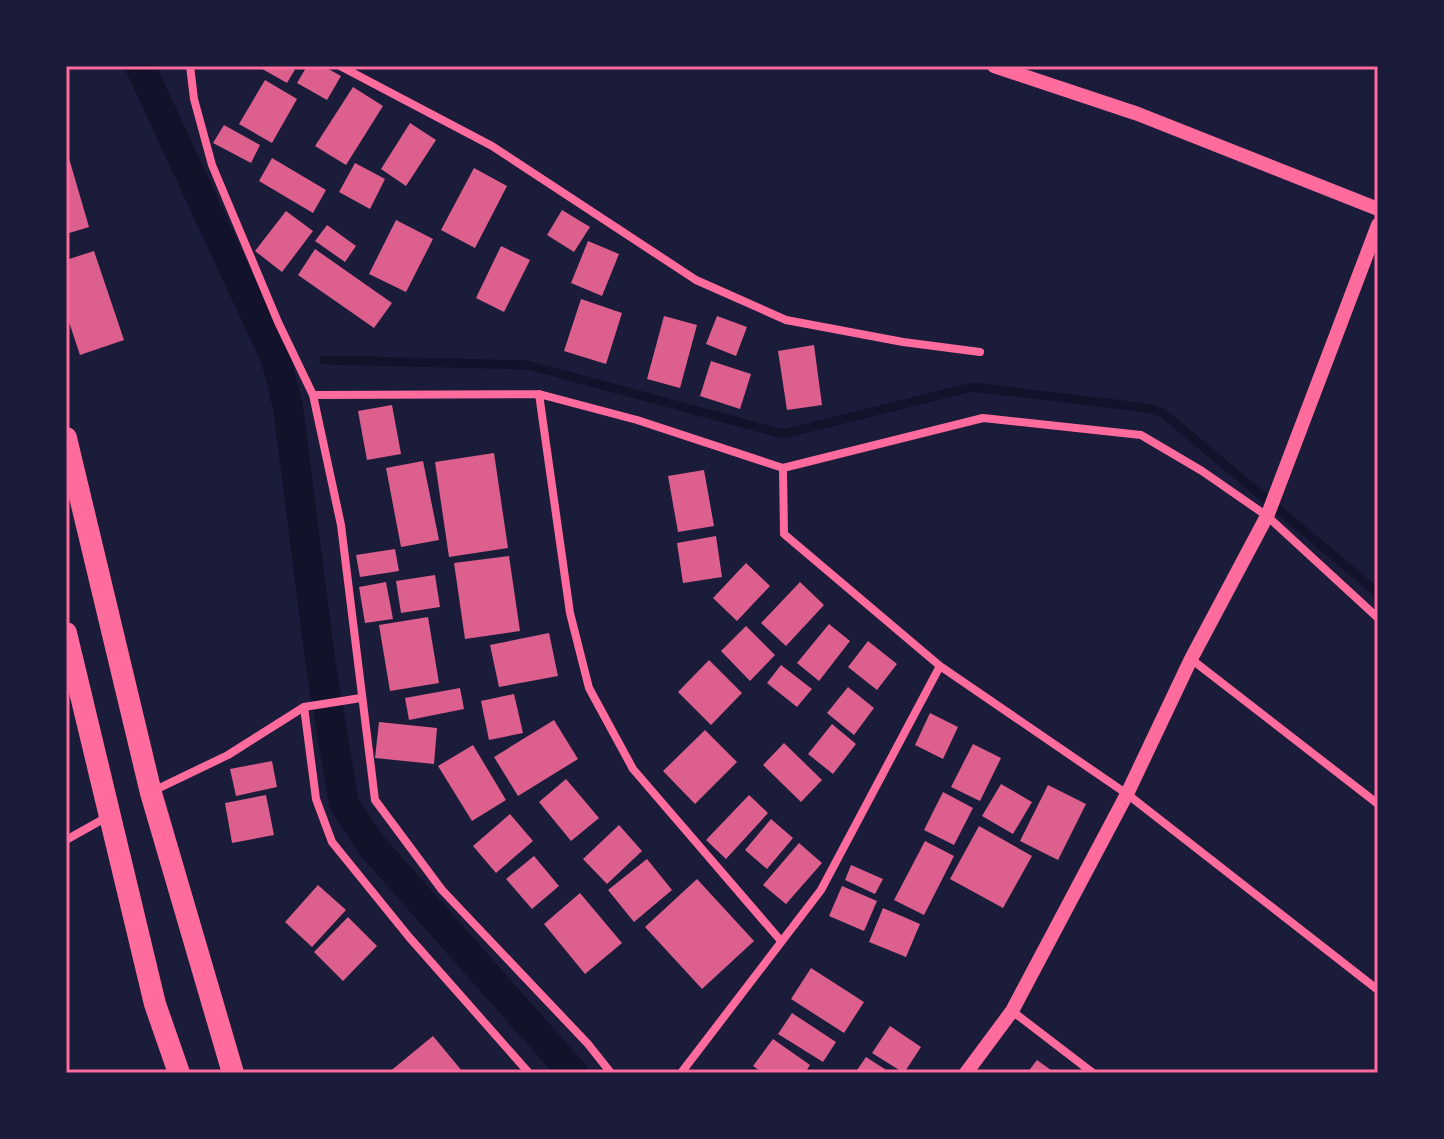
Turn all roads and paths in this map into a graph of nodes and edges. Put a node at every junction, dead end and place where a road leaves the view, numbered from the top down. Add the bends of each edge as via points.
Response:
1 (190, 66) edge
2 (340, 66) edge
3 (994, 66) edge
4 (1378, 209) edge
5 (1378, 225) edge
6 (980, 352) dead end
7 (539, 394) junction
8 (313, 395) junction
9 (66, 438) edge
10 (783, 468) junction
11 (1268, 515) junction
12 (1378, 618) edge
13 (66, 633) edge
14 (1191, 659) junction
15 (940, 666) junction
16 (361, 698) junction
17 (304, 707) junction
18 (151, 793) junction
19 (1127, 794) junction
20 (1378, 804) edge
21 (111, 815) junction
22 (66, 840) edge
23 (781, 941) junction
24 (1378, 990) edge
25 (1012, 1011) junction
26 (179, 1073) edge
27 (233, 1073) edge
28 (529, 1073) edge
29 (611, 1073) edge
30 (681, 1073) edge
31 (966, 1073) edge
32 (1093, 1073) edge

1 - 8 street via 212,165
2 - 6 street via 492,146 696,280 786,320
3 - 4 street via 1138,114
5 - 11 street
7 - 8 street
7 - 10 street
7 - 23 street via 570,613 589,688 633,769
8 - 16 street via 341,525
9 - 18 highway
10 - 11 street via 983,418 1141,435
10 - 15 street via 784,534
11 - 12 street
11 - 14 street
13 - 21 highway
14 - 19 street
14 - 20 street
15 - 19 street
15 - 23 street via 821,890
16 - 17 street
16 - 29 street via 375,800 442,890
17 - 18 street via 228,755
17 - 28 street via 316,799 332,842
18 - 27 highway
19 - 24 street
19 - 25 street
21 - 22 street
21 - 26 highway via 155,1004
23 - 30 street
25 - 31 street
25 - 32 street

